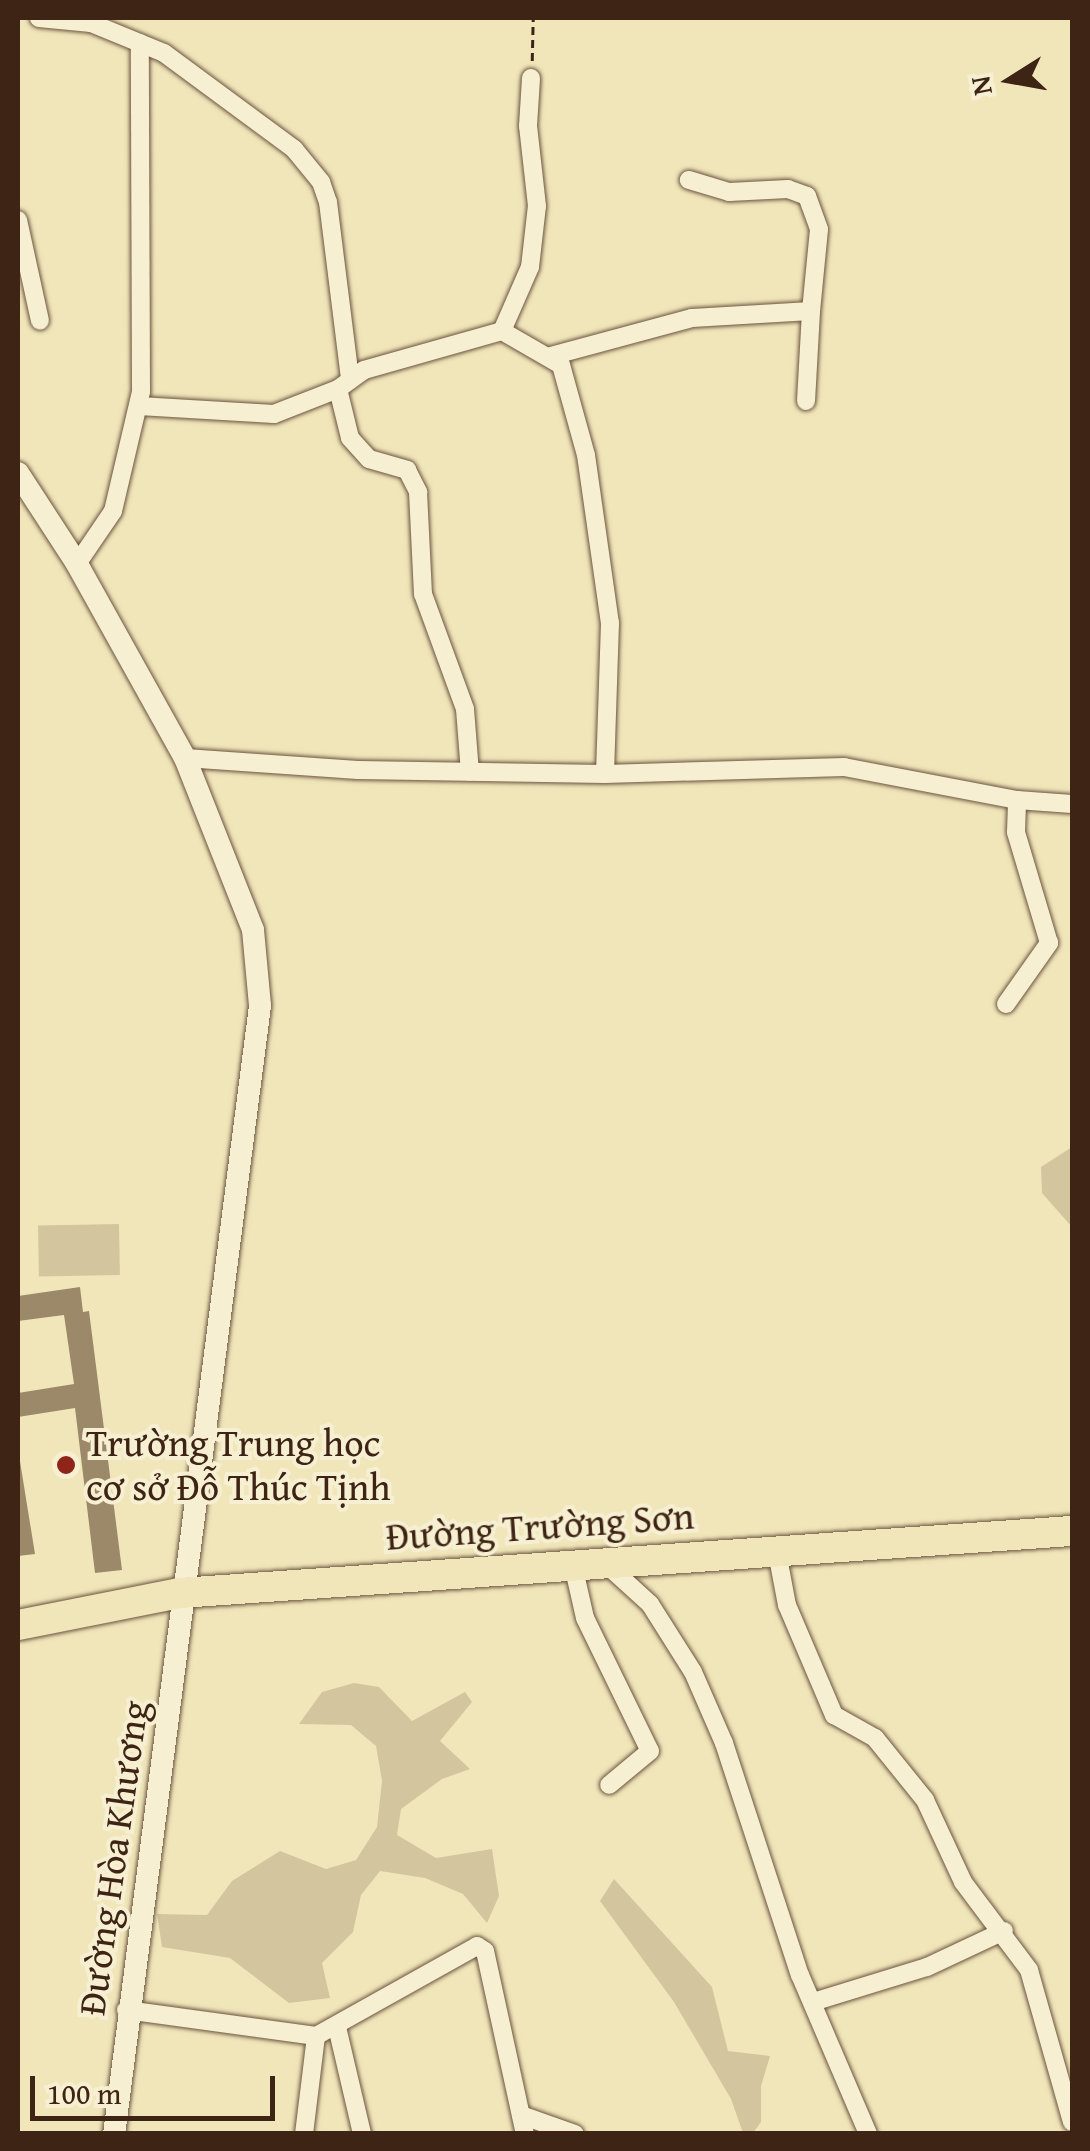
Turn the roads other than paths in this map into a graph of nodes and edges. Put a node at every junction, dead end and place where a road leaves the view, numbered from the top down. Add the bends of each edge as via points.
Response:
1 (39, 18) edge
2 (140, 43) junction
3 (531, 78) road end
4 (689, 180) dead end
5 (18, 220) edge
6 (811, 311) junction
7 (40, 322) dead end
8 (502, 330) junction
9 (551, 356) junction
10 (344, 383) junction
11 (806, 401) dead end
12 (138, 406) junction
13 (18, 473) edge
14 (78, 564) junction
15 (185, 758) junction
16 (470, 772) junction
17 (605, 774) junction
18 (1017, 800) junction
19 (1072, 804) edge
20 (1006, 1004) dead end
21 (1072, 1531) edge
22 (776, 1547) junction
23 (604, 1563) junction
24 (573, 1565) junction
25 (180, 1593) junction
26 (18, 1625) edge
27 (609, 1785) dead end
28 (1004, 1931) junction
29 (813, 2002) junction
30 (126, 2010) junction
31 (338, 2027) junction
32 (316, 2036) junction
33 (1072, 2122) edge
34 (523, 2124) edge
35 (114, 2134) edge
36 (304, 2134) edge
37 (362, 2134) edge
38 (575, 2134) edge
39 (868, 2134) edge

1 - 2 street via 91,23
2 - 10 street via 164,53 294,148 322,182
2 - 12 street
3 - 8 street via 528,126 537,206 532,252
4 - 6 street via 729,192 788,189 807,196 818,230
5 - 7 street
6 - 9 street via 692,318
6 - 11 street
8 - 9 street
8 - 10 street
9 - 17 street via 561,364 586,455 610,623
10 - 12 street via 252,416
10 - 16 street via 350,438 369,459 407,470 418,492 423,594 464,708
12 - 14 street via 113,512
13 - 14 street, Đường Hòa Khương
14 - 15 street, Đường Hòa Khương
15 - 16 street
15 - 25 street, Đường Hòa Khương via 253,930 260,1006
16 - 17 street
17 - 18 street via 844,767
18 - 19 street
18 - 20 street via 1016,832 1049,943
21 - 22 highway, Đường Trường Sơn
22 - 23 highway, Đường Trường Sơn
22 - 28 street via 787,1606 834,1715 876,1738 925,1800 963,1882
23 - 24 highway, Đường Trường Sơn
23 - 29 street via 650,1604 693,1672
24 - 25 highway, Đường Trường Sơn
24 - 27 street via 585,1618 650,1751
25 - 26 highway, Đường Trường Sơn
25 - 30 street, Đường Hòa Khương
28 - 29 street via 927,1967
28 - 33 street via 1029,1970
29 - 39 street
30 - 32 street
30 - 35 street, Đường Hòa Khương
31 - 32 street
31 - 34 street via 477,1946 485,1951
31 - 37 street
32 - 36 street
34 - 38 street

